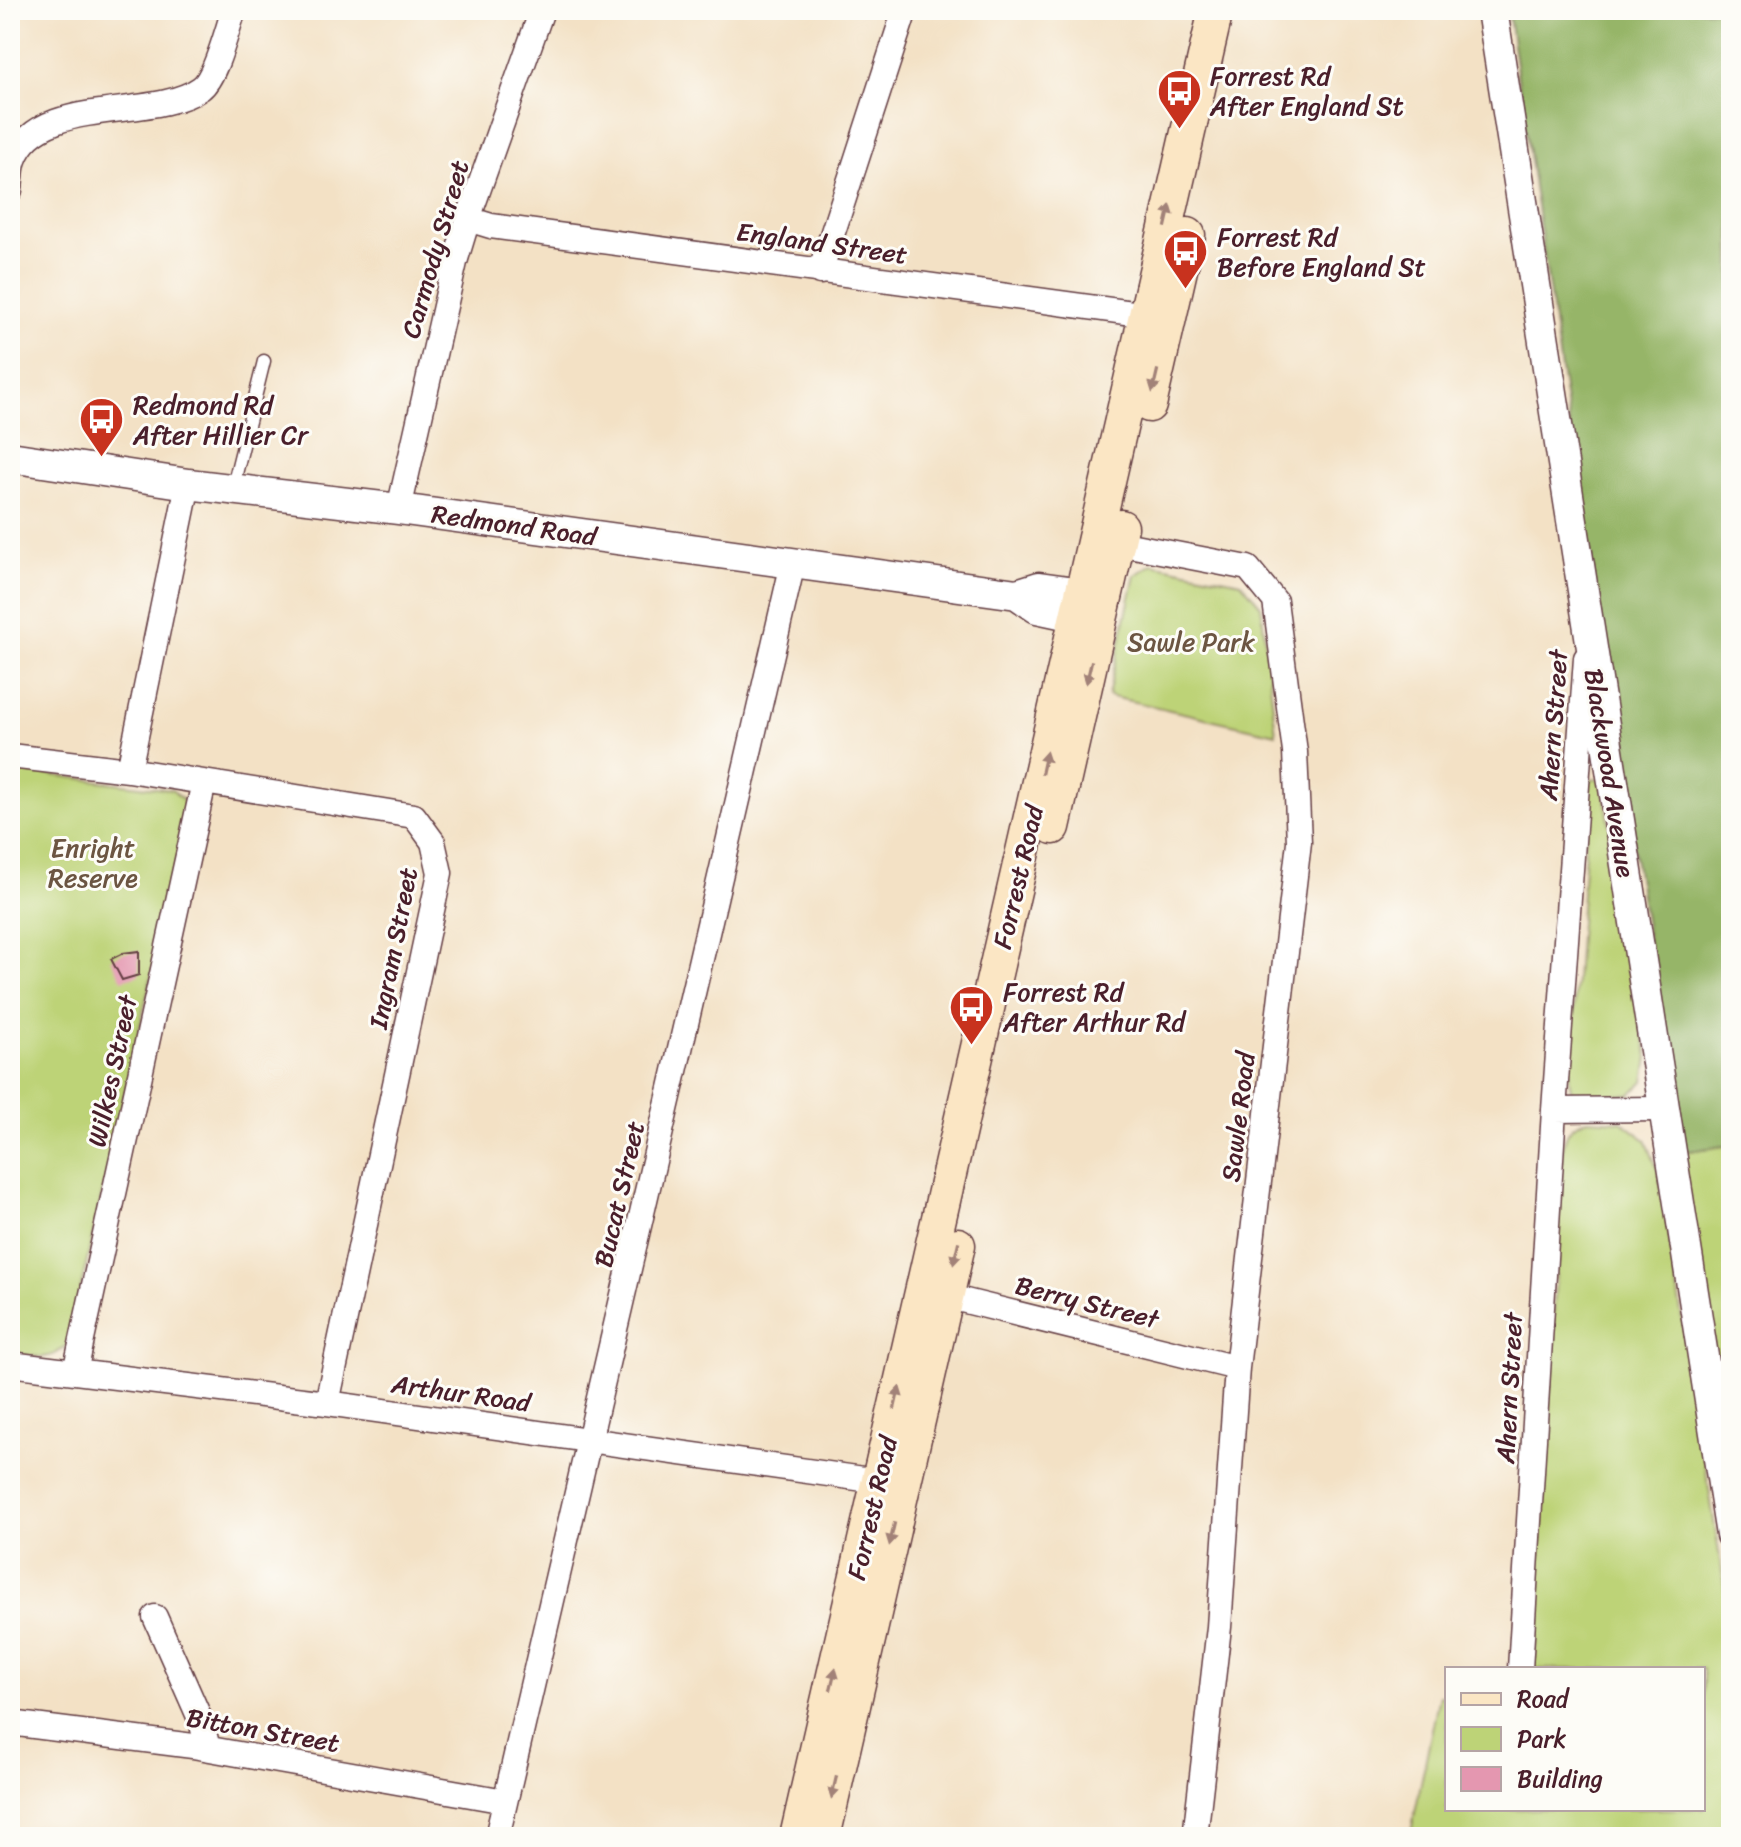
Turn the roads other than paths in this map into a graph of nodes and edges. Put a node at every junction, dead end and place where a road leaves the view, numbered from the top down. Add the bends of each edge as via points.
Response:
1 (234, 10) edge
2 (542, 10) edge
3 (905, 10) edge
4 (1216, 10) edge
5 (1237, 10) edge
6 (1492, 10) edge
7 (10, 190) edge
8 (468, 219) junction
9 (820, 272) junction
10 (1158, 316) junction
11 (264, 361) dead end
12 (10, 457) edge
13 (188, 484) junction
14 (232, 490) junction
15 (399, 509) junction
16 (1106, 541) junction
17 (793, 563) junction
18 (1091, 606) junction
19 (1588, 632) junction
20 (10, 756) edge
21 (129, 770) junction
22 (204, 782) junction
23 (1662, 1109) junction
24 (1554, 1110) junction
25 (935, 1293) junction
26 (10, 1364) edge
27 (1237, 1368) junction
28 (75, 1372) junction
29 (327, 1403) junction
30 (591, 1439) junction
31 (890, 1483) junction
32 (1731, 1535) edge
33 (155, 1617) dead end
34 (1520, 1667) edge
35 (10, 1723) edge
36 (208, 1748) junction
37 (505, 1801) junction
38 (497, 1837) edge
39 (797, 1837) edge
40 (823, 1837) edge
41 (1195, 1837) edge

1 - 7 street via 203,87 179,98 63,119 33,132 14,159
2 - 8 street, Carmody Street
3 - 9 street
10 -> 4 main road, Forrest Road
5 - 10 main road, Forrest Road
6 - 19 street, Blackwood Avenue
8 - 9 street, England Street
8 - 15 street, Carmody Street
9 - 10 street, England Street
10 - 16 main road, Forrest Road
11 - 14 lane
12 - 13 street, Redmond Road
13 - 14 street, Redmond Road
13 - 21 street
14 - 15 street, Redmond Road
15 - 17 street, Redmond Road
16 - 18 main road, Forrest Road
16 - 27 street, Sawle Road via 1248,568 1275,601 1295,752 1299,842
17 - 18 street, Redmond Road via 1017,594 1037,608
17 - 30 street, Bucat Street
18 - 25 main road, Forrest Road via 1014,899
19 - 23 street, Blackwood Avenue
19 - 24 street, Ahern Street
20 - 21 street, Ingram Street
21 - 22 street, Ingram Street
22 - 28 street, Wilkes Street
22 - 29 street, Ingram Street via 414,816 433,842 440,873
23 - 24 street
23 - 32 street, Blackwood Avenue
24 - 34 street, Ahern Street
25 - 27 street, Berry Street
25 - 31 main road, Forrest Road
26 - 28 street, Arthur Road
27 - 41 street, Sawle Road via 1219,1627
28 - 29 street, Arthur Road
29 - 30 street, Arthur Road
30 - 31 street, Arthur Road
30 - 37 street, Bucat Street
39 -> 31 main road, Forrest Road
31 -> 40 main road, Forrest Road
33 - 36 street
35 - 36 street, Bitton Street
36 - 37 street, Bitton Street
37 - 38 street, Bucat Street

